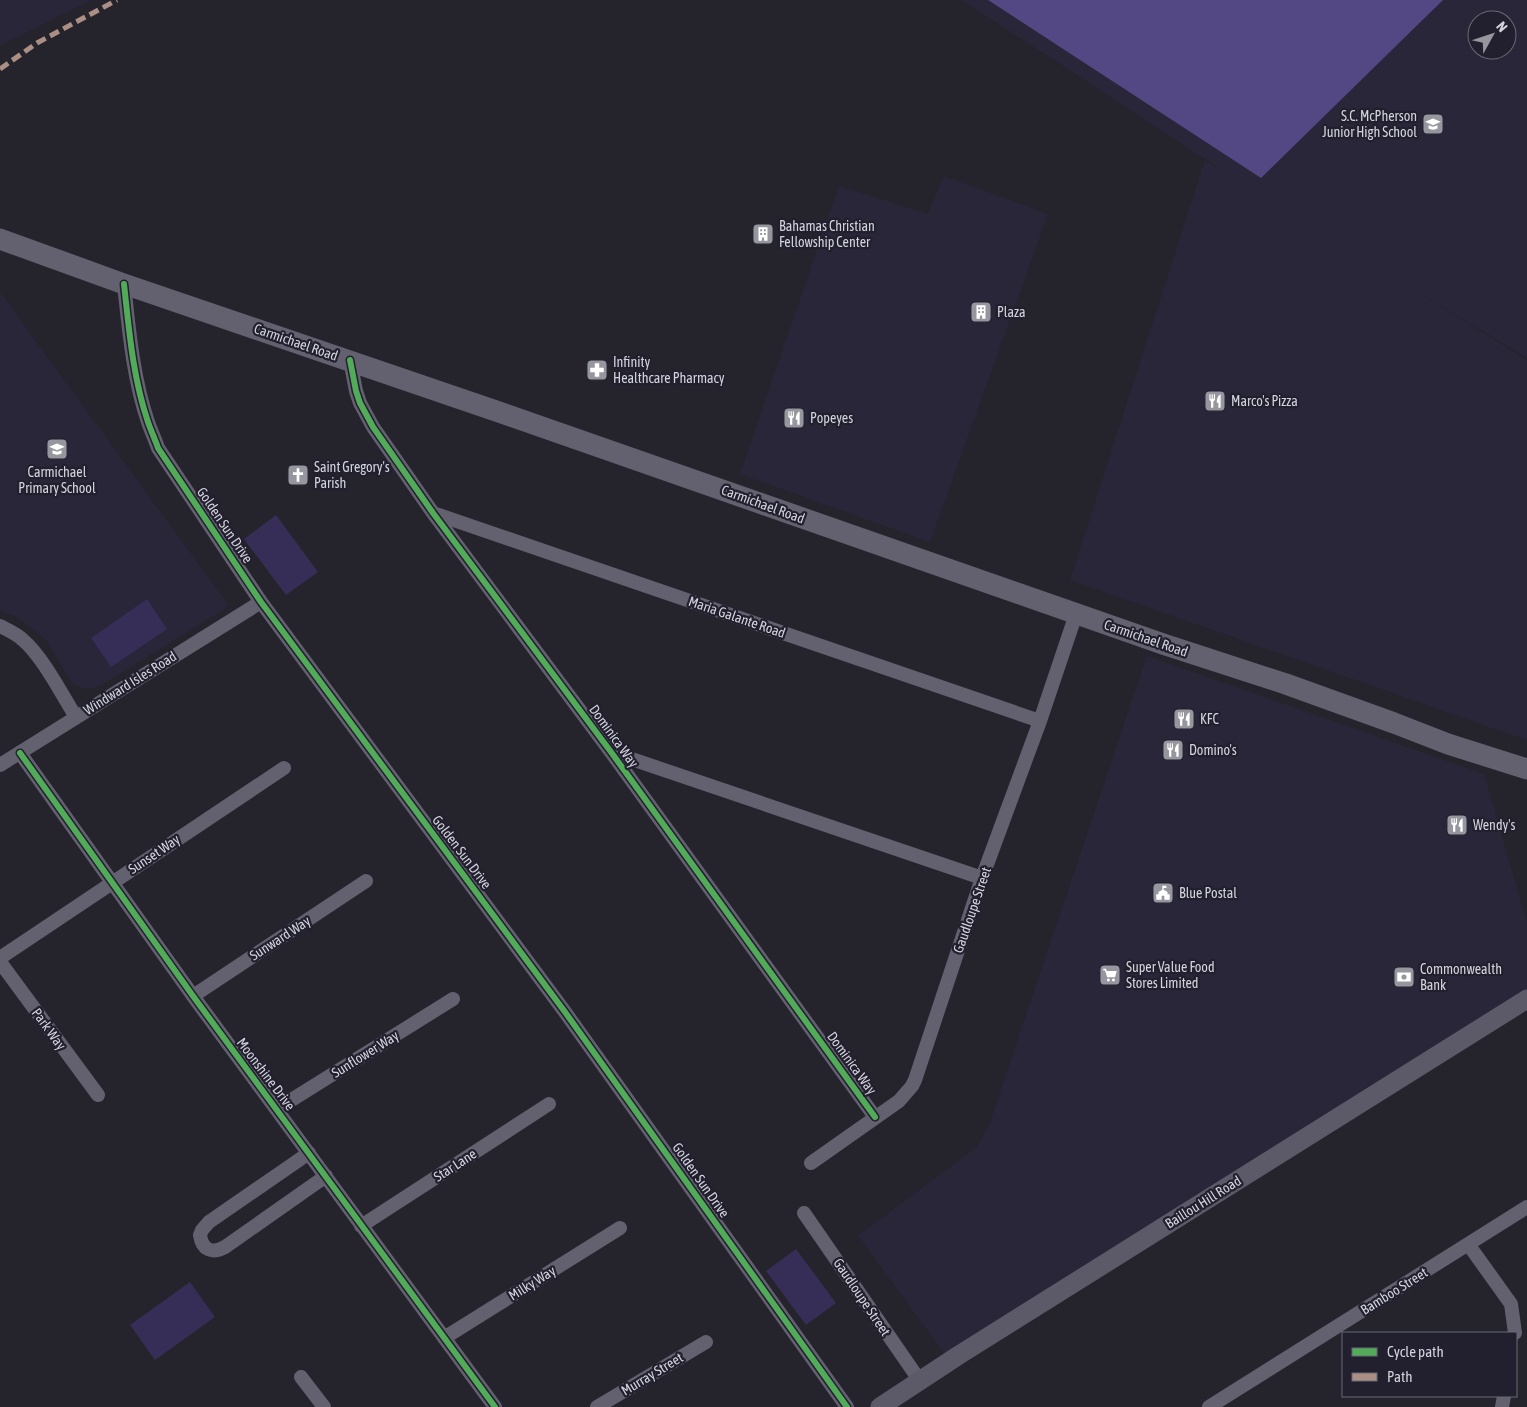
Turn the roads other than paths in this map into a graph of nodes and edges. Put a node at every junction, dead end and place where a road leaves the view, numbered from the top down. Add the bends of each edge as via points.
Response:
1 (0, 239) edge
2 (124, 284) junction
3 (350, 360) junction
4 (433, 512) junction
5 (261, 602) junction
6 (1076, 614) junction
7 (0, 626) edge
8 (76, 718) junction
9 (1040, 721) junction
10 (611, 752) junction
11 (20, 753) junction
12 (0, 765) edge
13 (284, 768) dead end
14 (1527, 769) edge
15 (982, 878) junction
16 (366, 881) dead end
17 (112, 882) junction
18 (0, 958) edge
19 (0, 962) edge
20 (193, 996) junction
21 (453, 999) dead end
22 (1527, 999) edge
23 (98, 1095) dead end
24 (549, 1104) dead end
25 (278, 1109) junction
26 (875, 1117) junction
27 (309, 1153) junction
28 (811, 1163) dead end
29 (326, 1176) junction
30 (1527, 1207) edge
31 (804, 1213) dead end
32 (361, 1226) junction
33 (620, 1228) dead end
34 (1468, 1244) junction
35 (1514, 1332) edge
36 (444, 1338) junction
37 (706, 1342) dead end
38 (301, 1377) dead end
39 (920, 1381) junction
40 (324, 1407) edge
41 (495, 1407) edge
42 (597, 1407) edge
43 (847, 1407) edge
44 (880, 1407) edge
45 (1209, 1407) edge

1 - 2 main road, Carmichael Road
2 - 3 main road, Carmichael Road
2 - 5 street, Golden Sun Drive via 140,395 158,448
3 - 4 street, Dominica Way via 356,391 369,421
3 - 6 main road, Carmichael Road
4 - 9 street, Maria Galante Road
4 - 10 street, Dominica Way
5 - 8 street, Windward Isles Road
5 - 43 street, Golden Sun Drive via 565,1012
6 - 9 street, Gaudloupe Street
6 - 14 main road, Carmichael Road
7 - 8 street via 24,640
8 - 11 street, Windward Isles Road
9 - 15 street, Gaudloupe Street
10 - 15 street
10 - 26 street, Dominica Way
11 - 12 street, Windward Isles Road
11 - 17 street, Moonshine Drive
13 - 17 street, Sunset Way
15 - 26 street, Gaudloupe Street via 916,1080 899,1101
16 - 20 street, Sunward Way
17 - 18 street, Sunset Way
17 - 20 street, Moonshine Drive
19 - 23 street, Park Way
20 - 25 street, Moonshine Drive
21 - 25 street, Sunflower Way
22 - 39 main road, Baillou Hill Road
24 - 32 street, Star Lane
25 - 27 street, Moonshine Drive
26 - 28 street, Gaudloupe Street
27 - 29 street, Moonshine Drive
27 - 29 street via 209,1222 200,1235 204,1246 214,1251 224,1247
29 - 32 street, Moonshine Drive
30 - 34 street, Bamboo Street
31 - 39 street, Gaudloupe Street
32 - 36 street, Moonshine Drive
33 - 36 street, Milky Way
34 - 35 street via 1511,1304
34 - 45 street, Bamboo Street
36 - 41 street, Moonshine Drive
37 - 42 street, Murray Street
38 - 40 street
39 - 44 main road, Baillou Hill Road

